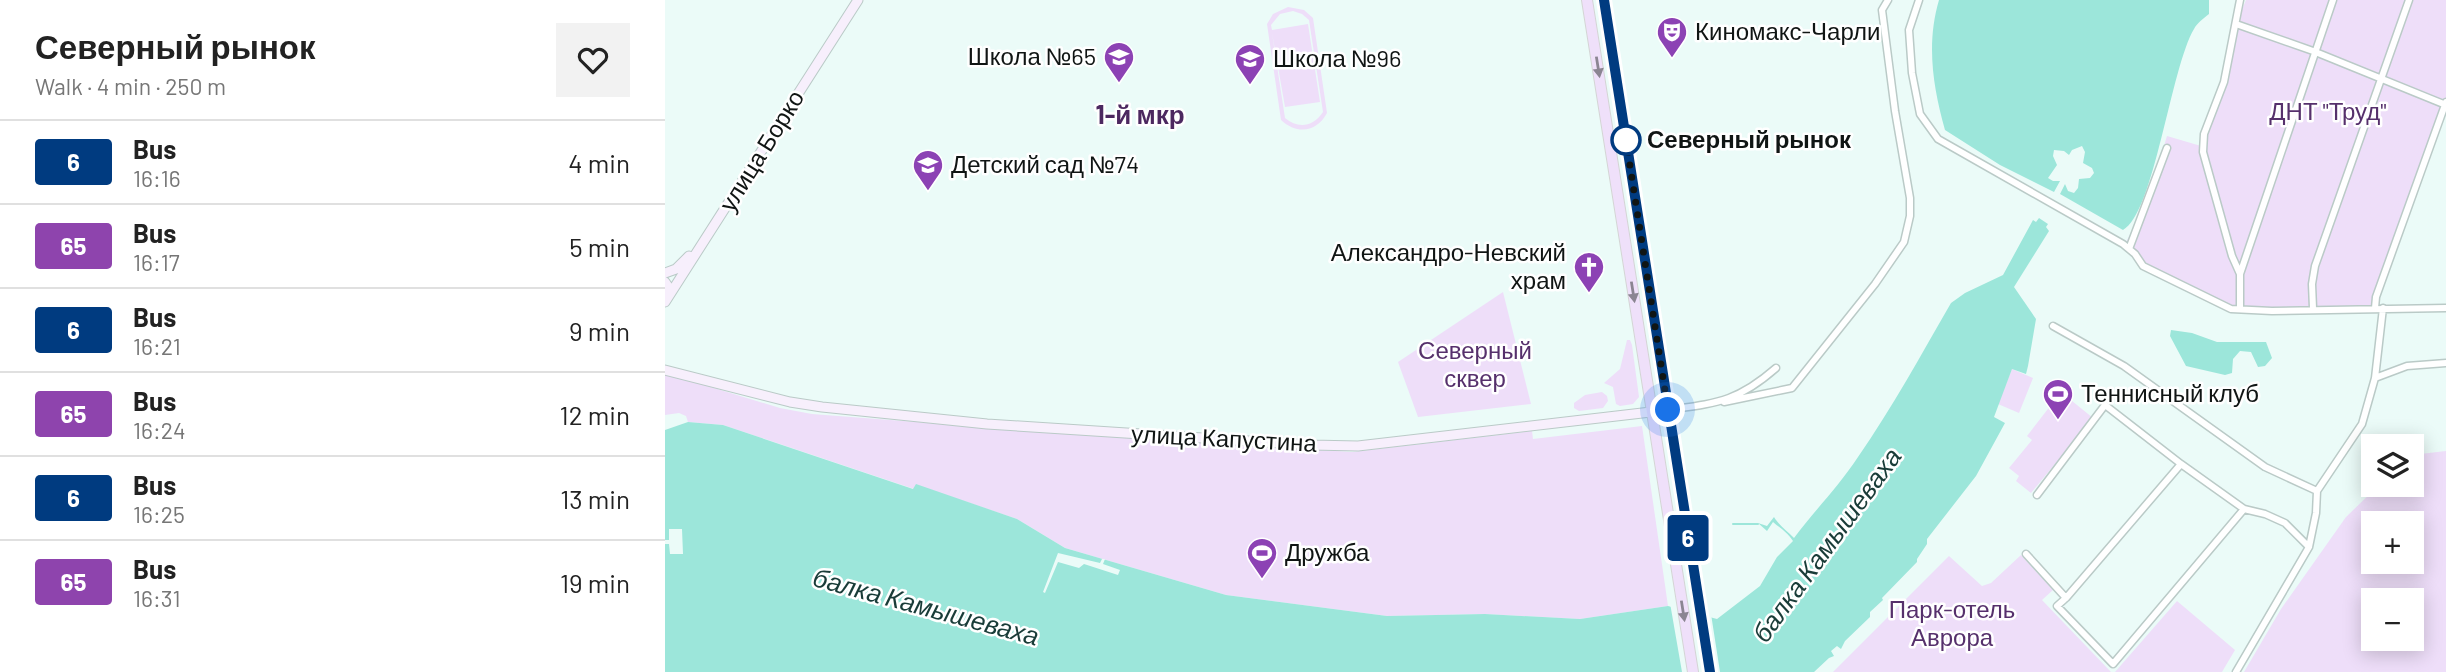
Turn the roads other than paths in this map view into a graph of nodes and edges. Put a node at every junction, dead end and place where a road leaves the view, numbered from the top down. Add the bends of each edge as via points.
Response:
1 (852, 0) edge
2 (858, 0) edge
3 (1587, 0) edge
4 (1604, 0) edge
5 (1888, 0) edge
6 (1919, 0) edge
7 (2241, 0) edge
8 (2333, 0) edge
9 (2409, 0) edge
10 (2236, 24) junction
11 (2313, 51) junction
12 (2380, 78) junction
13 (2446, 104) edge
14 (2168, 148) dead end
15 (2129, 249) junction
16 (665, 273) edge
17 (2240, 274) junction
18 (665, 282) edge
19 (667, 298) edge
20 (2375, 307) junction
21 (2383, 307) junction
22 (2446, 307) edge
23 (2240, 308) junction
24 (2313, 308) junction
25 (2053, 326) dead end
26 (2446, 363) edge
27 (1776, 368) dead end
28 (665, 370) edge
29 (2375, 378) junction
30 (1724, 402) junction
31 (1668, 410) junction
32 (1652, 412) junction
33 (2181, 464) junction
34 (2317, 491) junction
35 (2037, 495) dead end
36 (2244, 509) junction
37 (2309, 547) junction
38 (2026, 554) dead end
39 (2066, 598) junction
40 (1693, 672) edge
41 (1710, 672) edge
42 (2236, 672) edge

1 - 16 street, улица Борко via 683,263
2 - 19 street, улица Борко
3 -> 32 main road
4 - 31 main road
5 - 30 street via 1882,10 1910,198 1904,242 1792,388
6 - 15 street via 1909,30 1912,73 1920,114 1938,139
7 - 10 street
8 - 11 street
9 - 12 street
10 - 11 street
10 - 17 street via 2224,82 2204,134 2203,152
11 - 12 street
11 - 17 street
12 - 13 street
12 - 24 street via 2315,266
13 - 20 street
14 - 15 street
15 - 23 street via 2143,266 2231,309
17 - 23 street
18 - 19 street
20 - 21 street
20 - 24 street
21 - 22 street
21 - 29 street
23 - 24 street
25 - 34 street via 2124,366 2265,467
26 - 29 street via 2407,366
27 - 30 street, улица Капустина via 1755,386
28 - 32 street, улица Капустина via 822,407 987,424 1311,445 1358,446
29 - 34 street via 2362,424
30 - 31 street, улица Капустина
31 - 32 street, улица Капустина
31 - 41 main road
32 -> 40 main road
33 - 35 street via 2105,405
33 - 36 street
33 - 39 street
34 - 37 street
36 - 37 street via 2285,523
36 - 39 street via 2113,664 2057,606
37 - 42 street
38 - 39 street

